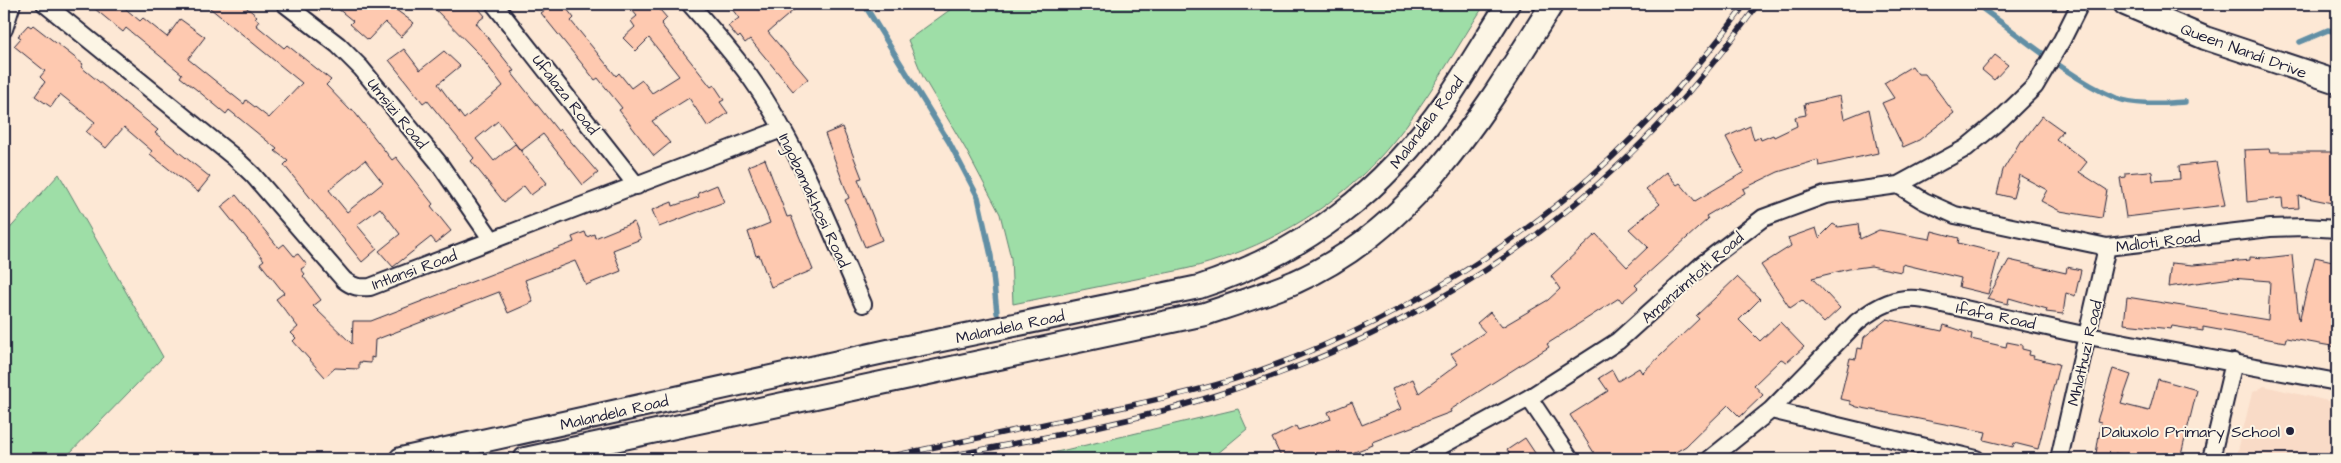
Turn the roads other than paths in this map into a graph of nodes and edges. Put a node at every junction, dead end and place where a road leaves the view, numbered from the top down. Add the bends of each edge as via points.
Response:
1 (12, 4) edge
2 (44, 4) edge
3 (285, 4) edge
4 (494, 4) edge
5 (690, 4) edge
6 (1508, 4) edge
7 (1552, 4) edge
8 (2080, 4) edge
9 (2125, 4) edge
10 (4, 29) edge
11 (2337, 82) edge
12 (782, 129) junction
13 (1898, 185) junction
14 (637, 186) junction
15 (2337, 229) edge
16 (492, 240) junction
17 (2107, 247) junction
18 (863, 304) dead end
19 (2088, 336) junction
20 (2234, 362) junction
21 (2337, 382) edge
22 (1529, 398) junction
23 (1771, 410) junction
24 (401, 459) edge
25 (525, 459) edge
26 (1417, 459) edge
27 (1570, 459) edge
28 (1710, 459) edge
29 (1976, 459) edge
30 (2059, 459) edge
31 (2211, 459) edge

1 - 10 street
2 - 16 street, Intlansi Road via 235,158 351,286 370,287
3 - 16 street, Umsizi Road via 338,45 361,68 438,162
4 - 14 street, Ufalaza Road
5 - 12 street, Ingobamakhosi Road via 750,78
6 - 24 main road, Malandela Road via 1446,101 1386,174 1328,225 1241,273 1199,287 888,351
7 - 25 main road, Malandela Road via 1471,131 1423,187 1369,237 1296,281 1205,314
8 - 13 street, Amanzimtoti Road via 2045,70 2008,112 1966,148
9 - 11 main road, Queen Nandi Drive via 2204,38
12 - 14 street, Intlansi Road
12 - 18 street, Ingobamakhosi Road via 801,164
13 - 17 street, Mdloti Road via 1955,215
13 - 22 street, Amanzimtoti Road via 1825,195 1763,218 1704,263 1618,341
14 - 16 street, Intlansi Road
15 - 17 street, Mdloti Road via 2270,228
17 - 19 street, Mhlathuzi Road
19 - 20 street, Ifafa Road
19 - 23 street, Ifafa Road via 1924,300 1900,298 1872,310 1857,322
19 - 30 street, Mhlathuzi Road
20 - 21 street, Ifafa Road
20 - 31 street
22 - 26 street, Amanzimtoti Road
22 - 27 street
23 - 28 street, Ifafa Road
23 - 29 street

